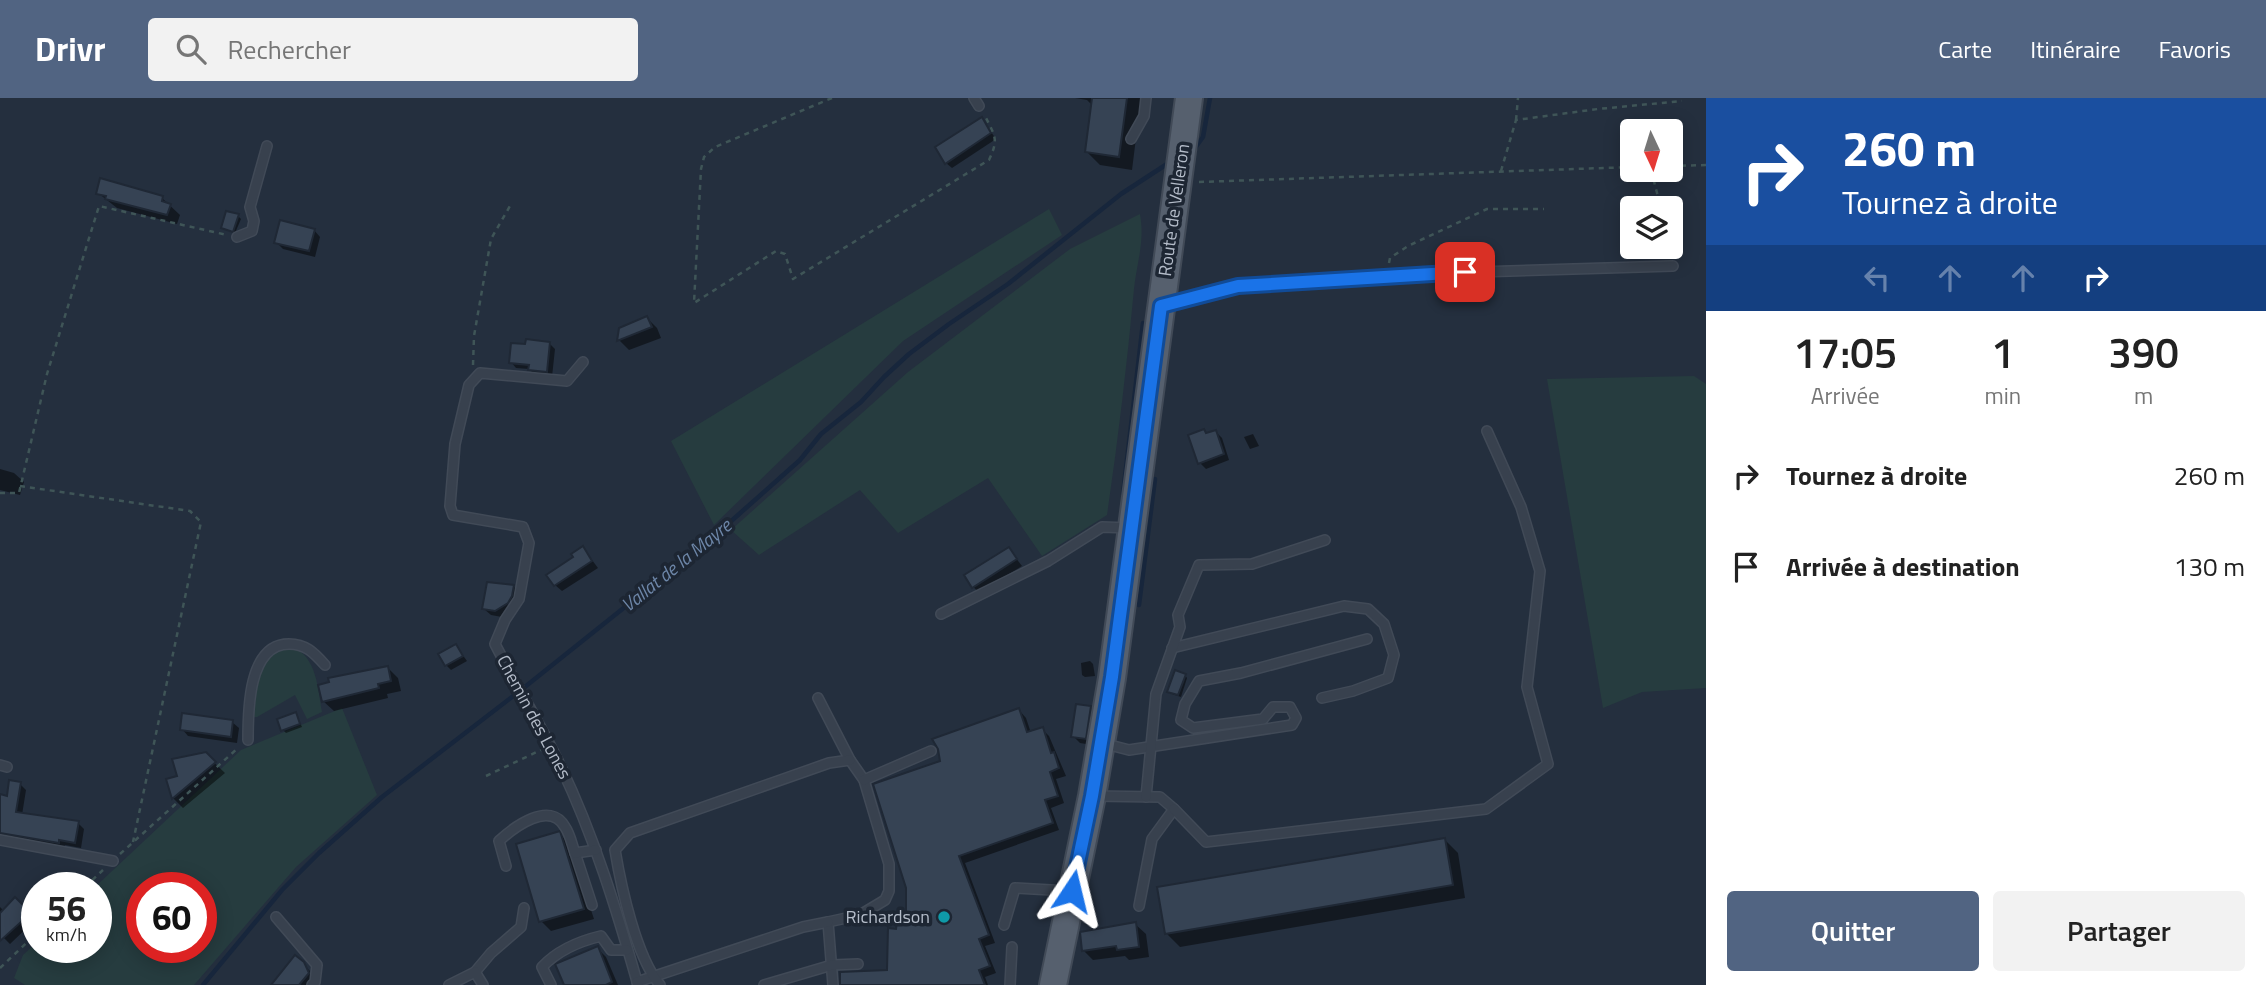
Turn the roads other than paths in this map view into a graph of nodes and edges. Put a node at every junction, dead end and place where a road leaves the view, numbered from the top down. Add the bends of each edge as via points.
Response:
1 (1146, 98) edge
2 (1189, 98) edge
3 (1131, 139) dead end
4 (267, 146) dead end
5 (237, 237) road end
6 (1673, 266) dead end
7 (1161, 306) junction
8 (583, 362) dead end
9 (1487, 431) dead end
10 (1132, 528) junction
11 (1325, 540) dead end
12 (942, 614) dead end
13 (1367, 639) dead end
14 (1172, 648) junction
15 (325, 665) dead end
16 (818, 698) dead end
17 (1322, 698) dead end
18 (248, 740) road end
19 (1101, 742) junction
20 (1151, 747) junction
21 (931, 751) dead end
22 (850, 760) junction
23 (864, 779) junction
24 (1092, 796) junction
25 (1146, 797) junction
26 (1174, 809) junction
27 (0, 840) edge
28 (596, 850) junction
29 (575, 853) junction
30 (113, 861) road end
31 (506, 866) dead end
32 (1072, 891) junction
33 (592, 905) dead end
34 (1139, 906) dead end
35 (524, 908) dead end
36 (276, 917) dead end
37 (828, 922) junction
38 (1004, 925) dead end
39 (1012, 947) dead end
40 (627, 950) junction
41 (858, 964) dead end
42 (832, 965) junction
43 (475, 972) junction
44 (656, 981) edge
45 (638, 983) edge
46 (312, 985) edge
47 (449, 985) edge
48 (483, 985) edge
49 (551, 985) edge
50 (764, 985) edge
51 (833, 985) edge
52 (1010, 985) edge
53 (1053, 985) edge

1 - 3 lane via 1144,116
2 - 7 main road, Route de Velleron
4 - 5 lane via 250,207 252,231
6 - 7 lane via 1238,286
7 - 10 main road, Route de Velleron
8 - 28 lane, Chemin des Lones via 567,381 480,373 469,385 455,444 450,506 453,514 523,527 529,543 519,599 495,644 550,746
9 - 26 lane via 1521,507 1540,571 1527,687 1548,764 1486,809 1432,817 1206,842
10 - 12 lane via 1102,527 1048,561
10 - 19 main road, Route de Velleron
11 - 14 lane via 1252,564 1199,565 1178,615 1180,627
13 - 20 lane via 1199,681 1181,720 1193,728 1263,719 1273,707 1290,707 1296,718 1292,725
14 - 17 lane via 1344,606 1368,609 1384,624 1394,655 1388,678
14 - 20 lane via 1156,694
15 - 18 lane via 313,651 298,644 271,649 260,661 253,681
16 - 22 lane
19 - 20 lane via 1129,750
19 - 24 main road, Route de Velleron
20 - 25 lane
21 - 23 lane
22 - 23 lane
22 - 44 lane via 829,763 630,833 622,841 615,850 620,882
23 - 37 lane via 889,864 889,891 885,900 860,915
24 - 25 lane
24 - 32 main road, Route de Velleron
25 - 26 lane via 1160,797
26 - 34 lane via 1152,839
27 - 30 lane
28 - 29 lane
28 - 40 lane, Chemin des Lones
29 - 31 lane via 565,825 555,817 540,815 499,841
29 - 33 lane
32 - 38 lane via 1015,888
32 - 53 main road, Route de Velleron
35 - 43 lane via 521,927
36 - 46 lane via 317,965
37 - 42 lane
37 - 44 lane
39 - 52 lane
40 - 45 lane, Chemin des Lones
40 - 49 lane via 611,950 601,936 577,944 552,956 542,967
41 - 42 lane
42 - 50 lane
42 - 51 lane
43 - 47 lane
43 - 48 lane
44 - 45 lane

